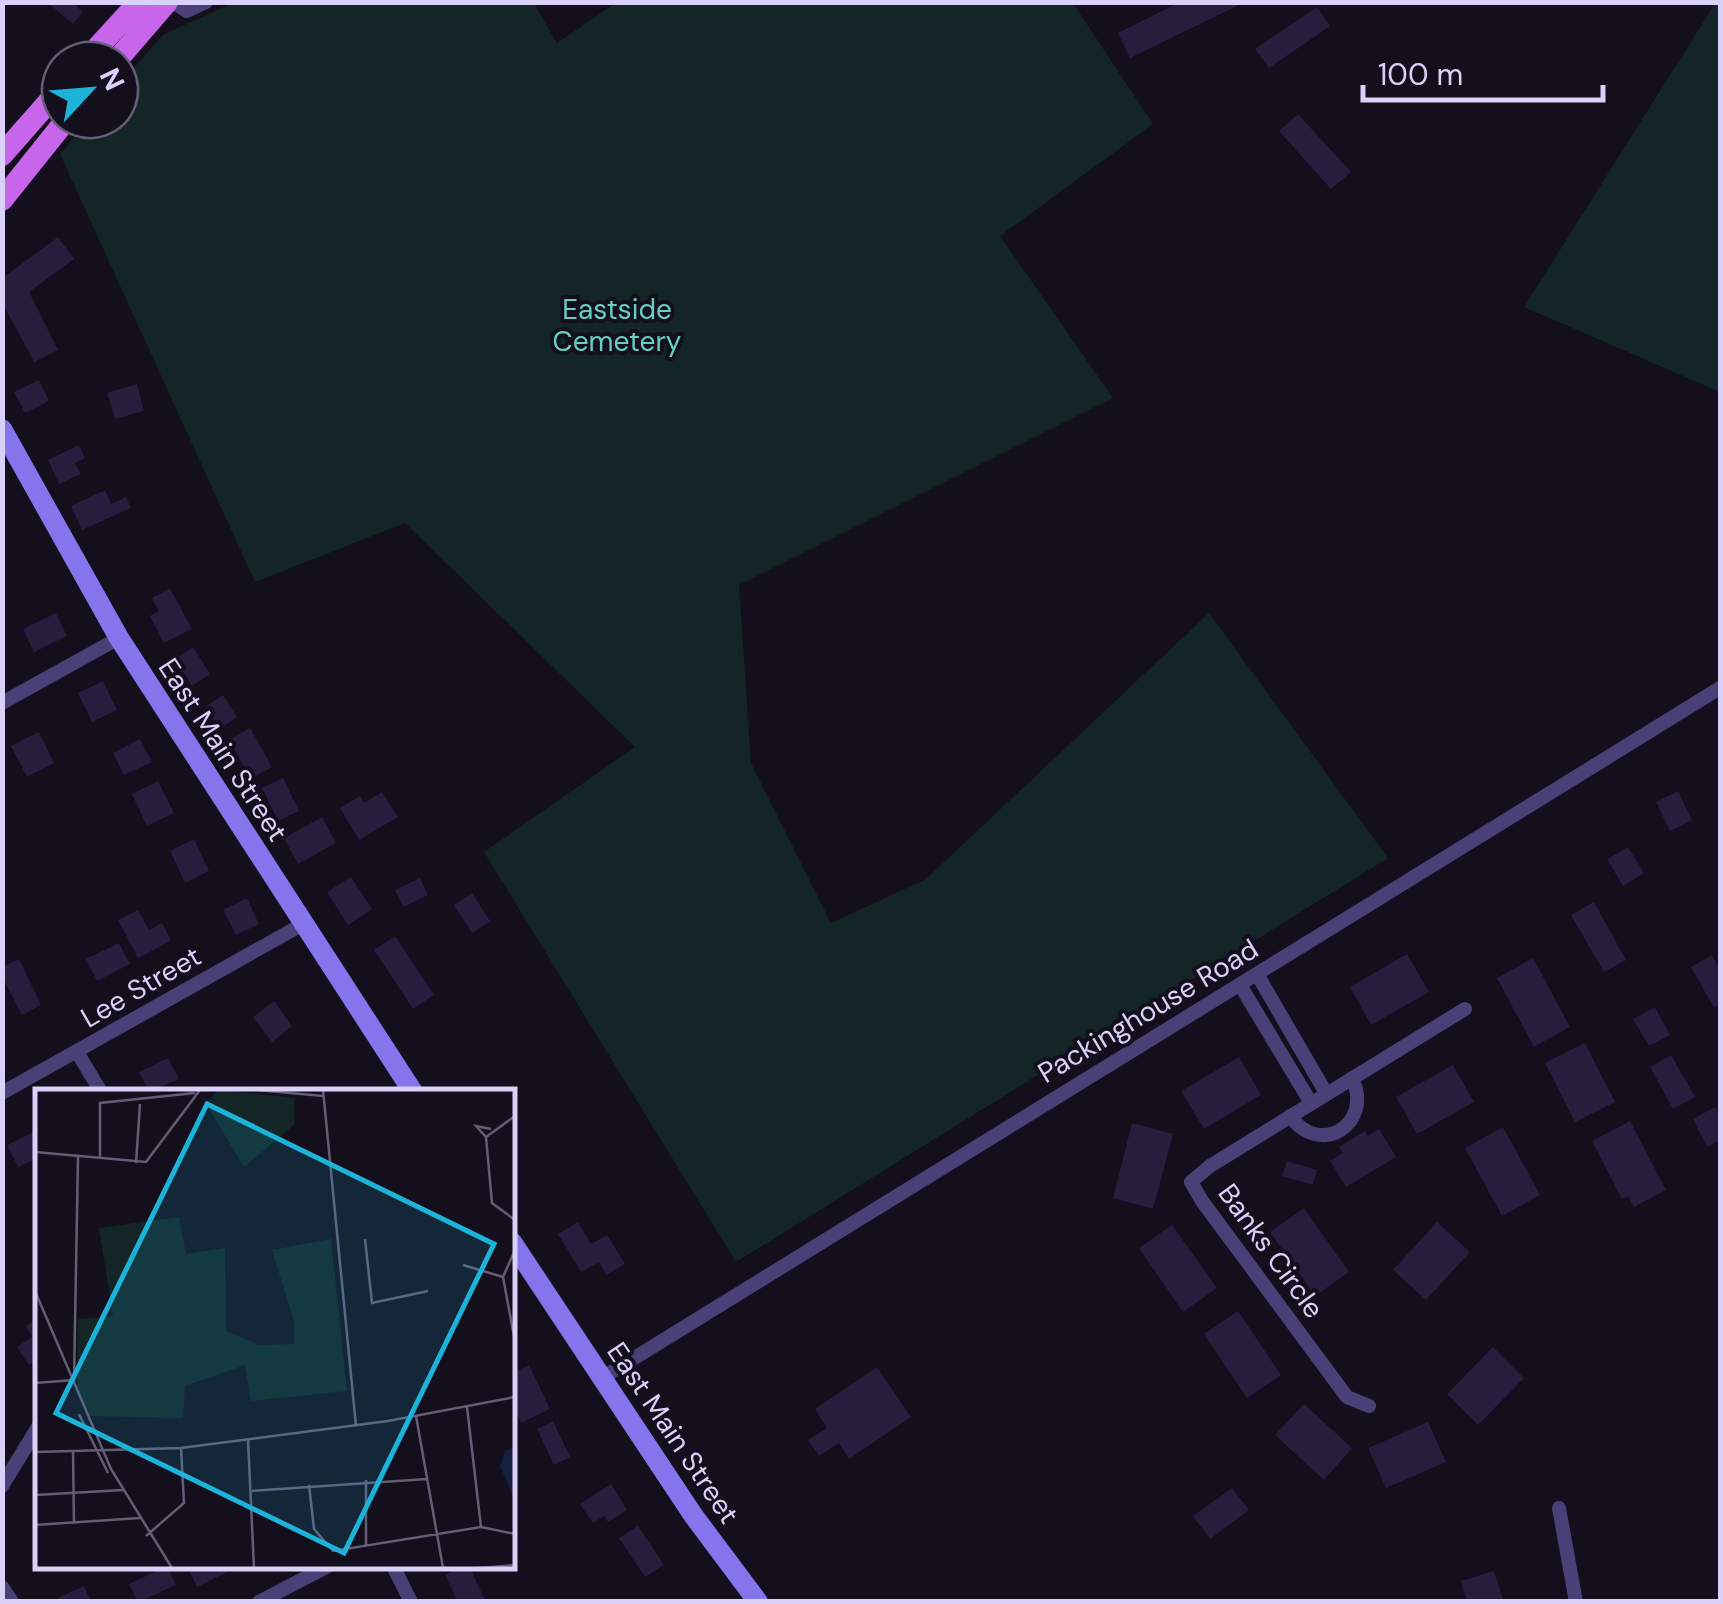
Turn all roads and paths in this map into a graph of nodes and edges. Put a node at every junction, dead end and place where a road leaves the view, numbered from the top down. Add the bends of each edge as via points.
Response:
1 (140, 2) edge
2 (170, 2) edge
3 (206, 2) edge
4 (105, 40) edge
5 (135, 40) edge
6 (40, 111) edge
7 (50, 140) edge
8 (2, 155) edge
9 (2, 200) edge
10 (2, 429) edge
11 (118, 638) junction
12 (1720, 688) edge
13 (2, 703) edge
14 (303, 924) junction
15 (1257, 974) junction
16 (1240, 985) junction
17 (1465, 1009) dead end
18 (77, 1052) junction
19 (1352, 1078) junction
20 (99, 1089) edge
21 (411, 1089) edge
22 (2, 1093) edge
23 (1326, 1093) junction
24 (1311, 1103) junction
25 (1290, 1116) junction
26 (515, 1247) edge
27 (602, 1378) junction
28 (1369, 1406) dead end
29 (35, 1432) edge
30 (2, 1486) edge
31 (1560, 1508) dead end
32 (322, 1569) edge
33 (394, 1569) edge
34 (2, 1587) edge
35 (12, 1602) edge
36 (259, 1602) edge
37 (410, 1602) edge
38 (758, 1602) edge
39 (1576, 1602) edge

1 - 4 main road
2 - 3 street via 187,11
2 - 5 main road
6 - 8 main road
7 - 9 main road
10 - 11 main road, East Main Street
11 - 13 street
11 - 14 main road, East Main Street
12 - 15 street, Packinghouse Road
14 - 18 street, Lee Street
14 - 21 main road, East Main Street
15 - 16 street, Packinghouse Road
15 - 23 street
16 - 24 street
16 - 27 street, Packinghouse Road
17 - 19 street, Banks Circle
18 - 20 street
18 - 22 street, Lee Street
19 - 23 street, Banks Circle
19 - 25 street via 1357,1109 1336,1133 1305,1132
23 - 24 street, Banks Circle
24 - 25 street, Banks Circle
25 - 28 street, Banks Circle via 1191,1182 1347,1397
26 - 27 main road, East Main Street
27 - 38 main road, East Main Street
29 - 30 street
31 - 39 street
32 - 36 street
33 - 37 street
34 - 35 street

